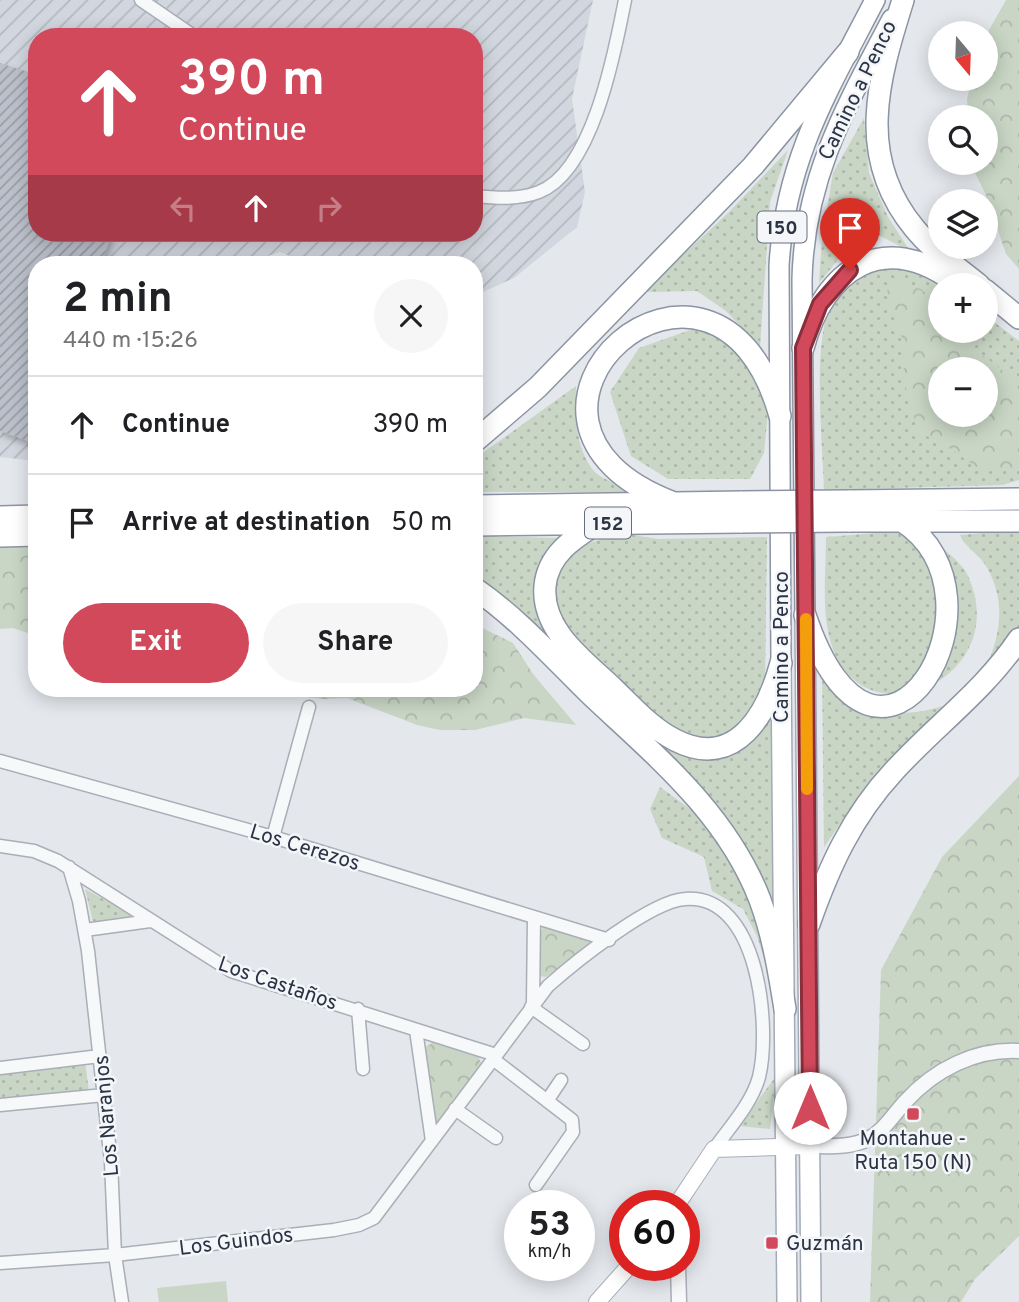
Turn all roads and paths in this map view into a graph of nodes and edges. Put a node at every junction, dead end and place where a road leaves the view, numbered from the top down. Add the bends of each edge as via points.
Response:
1 (141, 0) edge
2 (625, 0) edge
3 (875, 0) edge
4 (902, 0) edge
5 (182, 28) edge
6 (848, 52) junction
7 (483, 197) edge
8 (942, 273) edge
9 (965, 273) edge
10 (998, 301) edge
11 (998, 315) edge
12 (1019, 318) edge
13 (1019, 330) edge
14 (803, 348) junction
15 (780, 416) junction
16 (483, 434) edge
17 (1018, 498) edge
18 (674, 503) junction
19 (483, 506) edge
20 (848, 511) junction
21 (742, 512) junction
22 (28, 516) edge
23 (0, 517) edge
24 (902, 521) junction
25 (1019, 521) edge
26 (598, 523) junction
27 (483, 525) edge
28 (28, 535) edge
29 (0, 536) edge
30 (953, 547) dead end
31 (483, 595) edge
32 (806, 615) junction
33 (1019, 639) edge
34 (987, 645) dead end
35 (781, 663) junction
36 (309, 707) dead end
37 (0, 761) edge
38 (273, 837) junction
39 (0, 846) edge
40 (69, 867) junction
41 (534, 917) junction
42 (150, 921) junction
43 (809, 925) junction
44 (86, 930) junction
45 (609, 940) junction
46 (532, 1005) junction
47 (358, 1009) junction
48 (785, 1009) junction
49 (416, 1030) junction
50 (583, 1044) dead end
51 (1019, 1051) edge
52 (100, 1056) junction
53 (494, 1057) junction
54 (0, 1068) edge
55 (363, 1069) dead end
56 (561, 1080) dead end
57 (104, 1095) junction
58 (547, 1101) junction
59 (0, 1105) edge
60 (455, 1109) junction
61 (496, 1138) dead end
62 (432, 1141) junction
63 (810, 1146) junction
64 (785, 1147) junction
65 (714, 1149) junction
66 (536, 1185) dead end
67 (687, 1190) edge
68 (115, 1255) junction
69 (0, 1263) edge
70 (616, 1281) edge
71 (678, 1281) edge
72 (121, 1302) edge
73 (597, 1302) edge
74 (679, 1302) edge
75 (787, 1302) edge
76 (811, 1302) edge

1 - 5 street
2 - 7 street via 600,103 567,170 540,192
3 - 6 main road, Camino a Penco / 150
4 - 9 highway via 877,93 882,166 897,203 915,229
4 - 14 main road, Camino a Penco / 150 via 840,118 815,183 803,255
6 - 15 main road, Camino a Penco / 150 via 806,136 785,206 779,266
6 - 16 highway via 753,166 538,387
8 - 14 highway via 911,259 881,258 860,264 841,278 820,304
10 - 12 highway
11 - 13 highway
14 - 32 main road, Camino a Penco / 150
15 - 18 highway via 753,357 737,338 717,326 695,319 670,319 644,326 614,344 600,362 589,391 594,434 621,475 645,492
15 - 35 main road, Camino a Penco / 150
17 - 20 highway
18 - 19 highway, 152
18 - 21 highway, 152
20 - 21 highway, bridge
20 - 24 highway
21 - 26 highway, 152
22 - 23 highway
24 - 25 highway
24 - 30 highway
26 - 27 highway, 152
26 - 35 highway via 564,547 553,561 545,585 546,606 564,641 659,730 699,747 718,746 743,735 766,709
28 - 29 highway
31 - 48 highway via 679,779 718,822 743,861 761,902
32 - 34 highway via 836,676 865,698 890,705 925,702 955,688 977,665
32 - 43 main road, Camino a Penco
33 - 43 highway via 980,688 908,755 866,804 832,863
35 - 48 main road, Camino a Penco
36 - 38 street
37 - 38 street, Los Cerezos
38 - 41 street, Los Cerezos
39 - 40 street, Los Castaños via 34,851
40 - 42 street, Los Castaños
40 - 44 street, Los Naranjos
41 - 45 street, Los Cerezos
41 - 46 street
42 - 44 street
42 - 47 street, Los Castaños via 231,971
43 - 63 main road, Camino a Penco
44 - 52 street, Los Naranjos
45 - 46 street, Los Guindos via 567,969
45 - 65 street, Los Guindos via 662,905 695,898 721,908 740,929 751,954 760,1006 759,1077 751,1098
46 - 50 street
46 - 53 street, Los Guindos
47 - 49 street, Los Castaños
47 - 55 street
48 - 64 main road, Camino a Penco
49 - 53 street, Los Castaños
49 - 62 street
51 - 63 street via 985,1053 946,1069 918,1089 879,1132 860,1143
52 - 54 street
52 - 57 street, Los Naranjos
53 - 58 street
53 - 60 street, Los Guindos
56 - 58 street
57 - 59 street
57 - 68 street, Los Naranjos
58 - 66 street via 572,1120 573,1132
60 - 61 street
60 - 62 street, Los Guindos
62 - 68 street, Los Guindos via 374,1218 359,1225
63 - 64 main road
63 - 76 main road, Camino a Penco
64 - 65 main road
64 - 75 main road, Camino a Penco
65 - 67 main road
68 - 69 street, Los Guindos
68 - 72 street, Los Naranjos
70 - 73 main road
71 - 74 street

